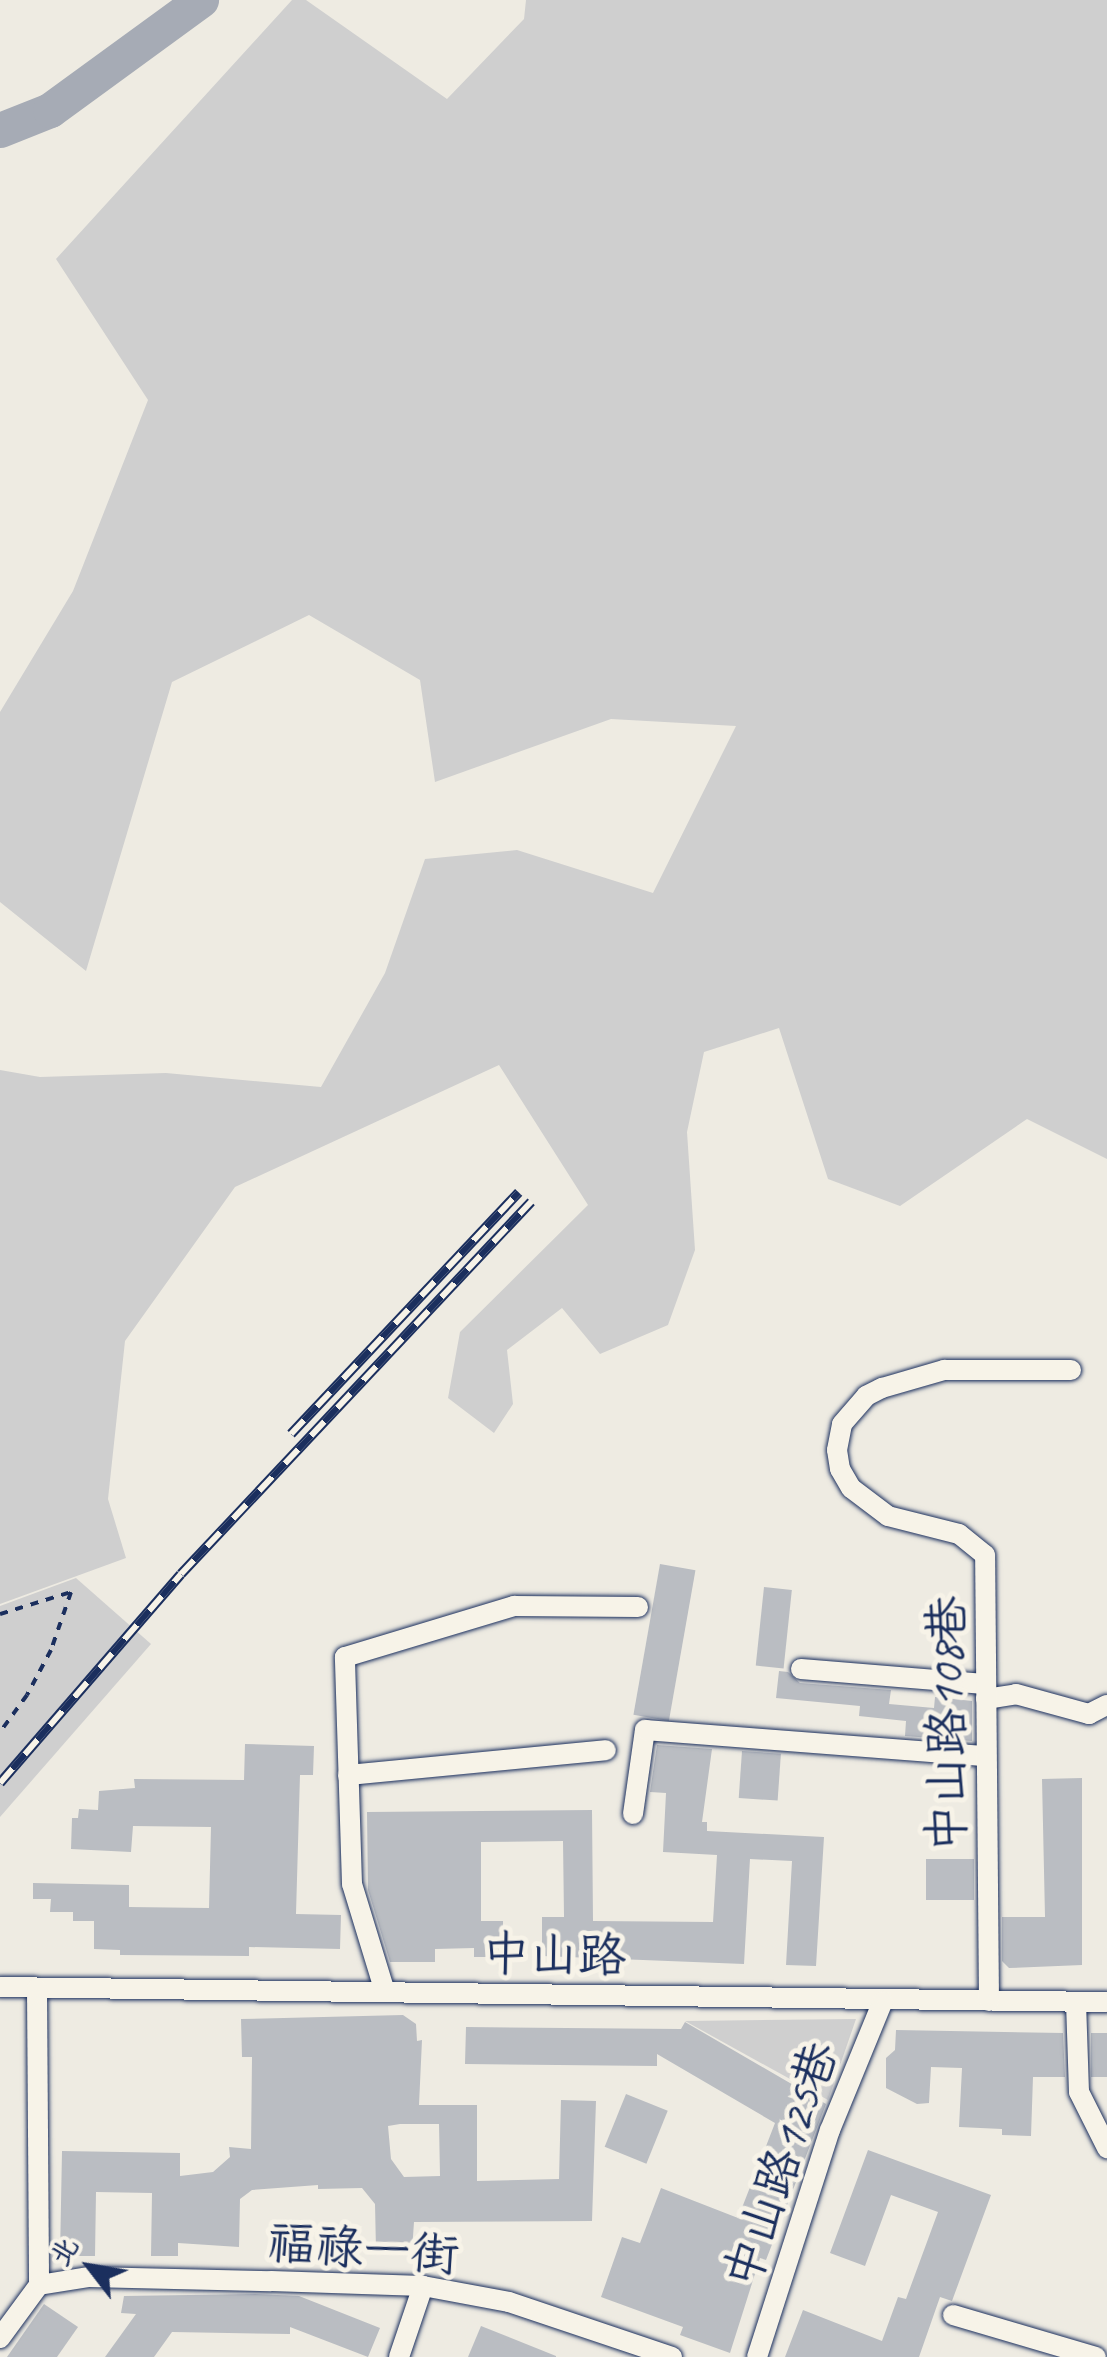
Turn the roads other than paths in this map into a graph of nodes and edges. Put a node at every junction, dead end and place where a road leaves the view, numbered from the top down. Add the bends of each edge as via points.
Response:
1 (1070, 1370) dead end
2 (638, 1606) dead end
3 (801, 1669) dead end
4 (985, 1692) junction
5 (1107, 1704) edge
6 (606, 1750) dead end
7 (983, 1756) junction
8 (348, 1775) junction
9 (633, 1814) dead end
10 (0, 1987) edge
11 (37, 1989) junction
12 (385, 1992) junction
13 (882, 2001) junction
14 (989, 2001) junction
15 (1076, 2002) junction
16 (1107, 2002) edge
17 (1107, 2148) edge
18 (39, 2284) junction
19 (423, 2286) junction
20 (953, 2315) dead end
21 (0, 2338) edge
22 (399, 2357) edge
23 (672, 2357) edge
24 (757, 2357) edge
25 (1096, 2357) edge

1 - 4 street, 中山路108巷 via 944,1370 866,1396 842,1424 840,1469 851,1488 888,1516 958,1534 985,1555
2 - 8 street via 514,1606 346,1657
3 - 4 street
4 - 5 street via 1090,1714
4 - 7 street, 中山路108巷
6 - 8 street
7 - 9 street via 645,1730
7 - 14 street, 中山路108巷
8 - 12 street via 352,1884
10 - 11 street, 中山路
11 - 12 street, 中山路
11 - 18 street
12 - 13 street, 中山路
13 - 14 street, 中山路
13 - 24 street, 中山路125巷 via 830,2130
14 - 15 street, 中山路
15 - 16 street, 中山路
15 - 17 street via 1079,2092
18 - 19 street, 福祿一街 via 88,2277
18 - 21 street
19 - 22 street
19 - 23 street, 福祿一街 via 508,2302
20 - 25 street

